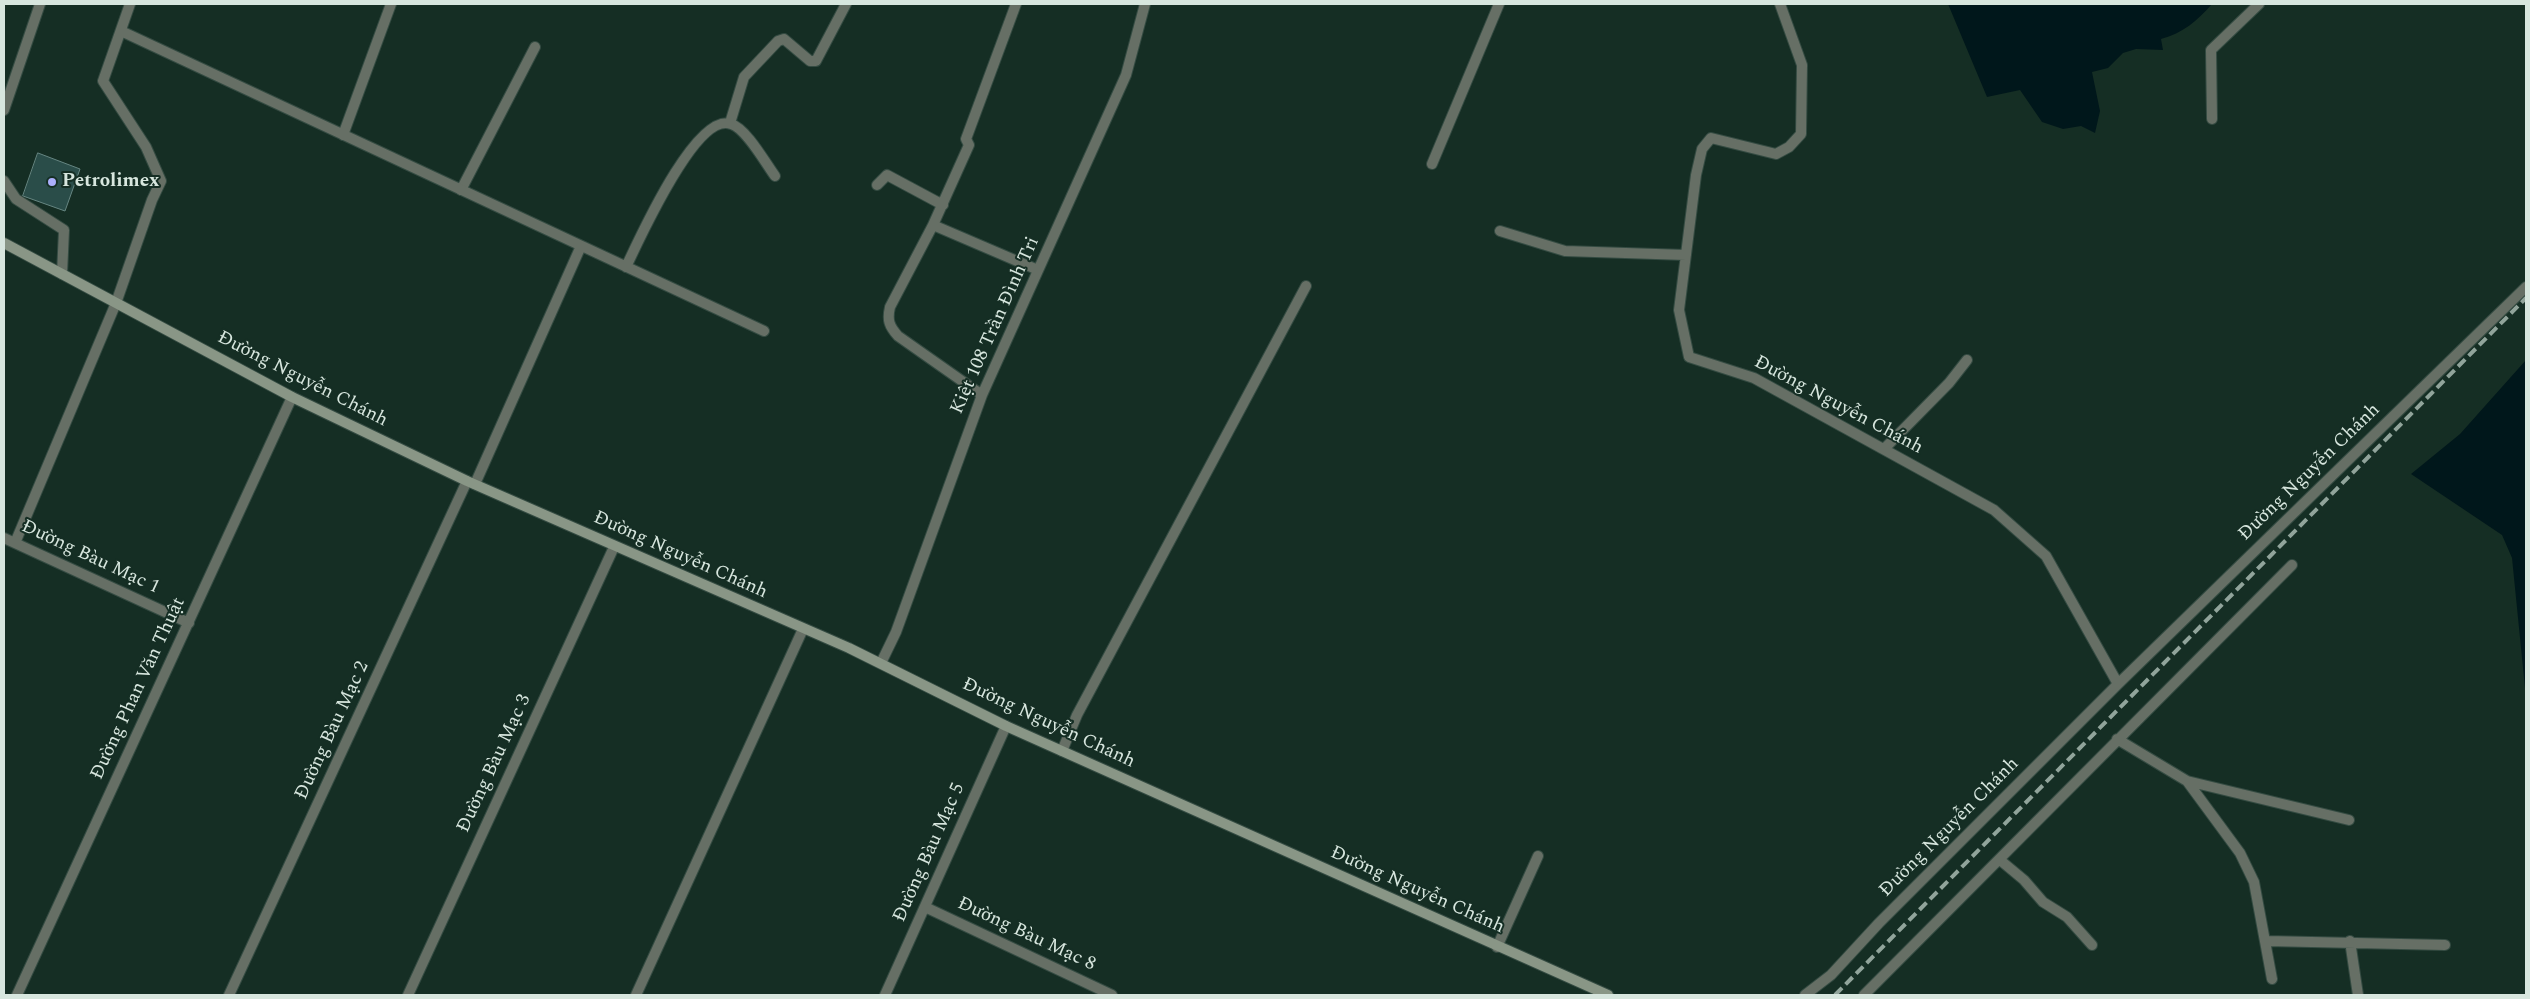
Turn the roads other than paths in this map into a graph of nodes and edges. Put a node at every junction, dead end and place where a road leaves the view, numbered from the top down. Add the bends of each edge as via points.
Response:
1 (40, 4) edge
2 (130, 4) edge
3 (391, 4) edge
4 (846, 4) edge
5 (1016, 4) edge
6 (1145, 4) edge
7 (1499, 4) edge
8 (1780, 4) edge
9 (2259, 4) edge
10 (121, 31) junction
11 (535, 47) dead end
12 (4, 110) edge
13 (2212, 119) dead end
14 (730, 123) junction
15 (343, 135) junction
16 (1432, 164) dead end
17 (775, 176) dead end
18 (4, 180) edge
19 (877, 185) dead end
20 (461, 190) junction
21 (943, 205) junction
22 (933, 225) junction
23 (1500, 231) dead end
24 (4, 243) edge
25 (581, 246) junction
26 (1686, 255) junction
27 (626, 267) junction
28 (1038, 270) junction
29 (62, 274) junction
30 (1306, 286) dead end
31 (2526, 287) edge
32 (116, 303) junction
33 (764, 330) dead end
34 (1967, 360) dead end
35 (982, 395) junction
36 (292, 397) junction
37 (1884, 449) junction
38 (471, 482) junction
39 (4, 538) edge
40 (15, 543) junction
41 (614, 547) junction
42 (2292, 565) dead end
43 (189, 624) junction
44 (803, 629) junction
45 (881, 663) junction
46 (2118, 684) junction
47 (1006, 726) junction
48 (2116, 739) junction
49 (1062, 751) junction
50 (2187, 781) junction
51 (2348, 820) dead end
52 (1538, 856) dead end
53 (2000, 860) junction
54 (925, 907) junction
55 (2266, 941) junction
56 (2350, 941) junction
57 (2092, 945) dead end
58 (2445, 945) dead end
59 (1497, 947) junction
60 (2272, 979) dead end
61 (17, 995) edge
62 (229, 995) edge
63 (408, 995) edge
64 (636, 995) edge
65 (885, 995) edge
66 (1112, 995) edge
67 (1608, 995) edge
68 (1805, 995) edge
69 (1864, 995) edge
70 (2358, 995) edge

1 - 12 street
2 - 10 street
3 - 15 street
4 - 14 street via 816,61 810,61 784,39 750,69 739,86
5 - 21 street via 966,139 969,145
6 - 28 street, Kiệt 108 Trần Đình Tri via 1126,75
7 - 16 street
8 - 26 street, Đường Nguyễn Chánh via 1802,65 1800,134 1776,154 1711,138 1702,149 1696,175
9 - 13 street via 2211,50
10 - 15 street
10 - 32 street via 103,81 146,147 161,181
11 - 20 street
14 - 17 street via 740,128
14 - 27 street via 718,124 696,142 659,202
15 - 20 street
18 - 29 street via 16,198 64,230
19 - 21 street via 887,175
20 - 25 street
21 - 22 street
22 - 28 street
22 - 35 street via 890,306 889,326 898,336
23 - 26 street via 1565,251
24 - 29 street, Đường Nguyễn Chánh
25 - 27 street
25 - 38 street
26 - 37 street, Đường Nguyễn Chánh via 1679,310 1689,357 1754,378
27 - 33 street
28 - 35 street, Kiệt 108 Trần Đình Tri
29 - 32 street, Đường Nguyễn Chánh
30 - 49 street via 1077,715
31 - 46 street, Đường Nguyễn Chánh
32 - 36 street, Đường Nguyễn Chánh
32 - 40 street
34 - 37 street via 1949,383
35 - 45 street, Kiệt 108 Trần Đình Tri via 896,632
36 - 38 street, Đường Nguyễn Chánh
36 - 43 street, Đường Phan Văn Thuật
37 - 46 street, Đường Nguyễn Chánh via 1994,510 2046,556
38 - 41 street, Đường Nguyễn Chánh
38 - 62 street, Đường Bàu Mạc 2
39 - 40 street, Đường Bàu Mạc 1
40 - 43 street, Đường Bàu Mạc 1
41 - 44 street, Đường Nguyễn Chánh
41 - 63 street, Đường Bàu Mạc 3
42 - 48 street
43 - 61 street, Đường Phan Văn Thuật
44 - 45 street, Đường Nguyễn Chánh
44 - 64 street
45 - 47 street, Đường Nguyễn Chánh
46 - 68 street, Đường Nguyễn Chánh via 1831,975
47 - 49 street, Đường Nguyễn Chánh
47 - 54 street, Đường Bàu Mạc 5
48 - 50 street
48 - 53 street
49 - 59 street, Đường Nguyễn Chánh
50 - 51 street
50 - 55 street via 2240,853 2254,882
52 - 59 street
53 - 57 street via 2043,902 2067,917
53 - 69 street
54 - 65 street, Đường Bàu Mạc 5
54 - 66 street, Đường Bàu Mạc 8
55 - 56 street
55 - 60 street
56 - 58 street
56 - 70 street
59 - 67 street, Đường Nguyễn Chánh

